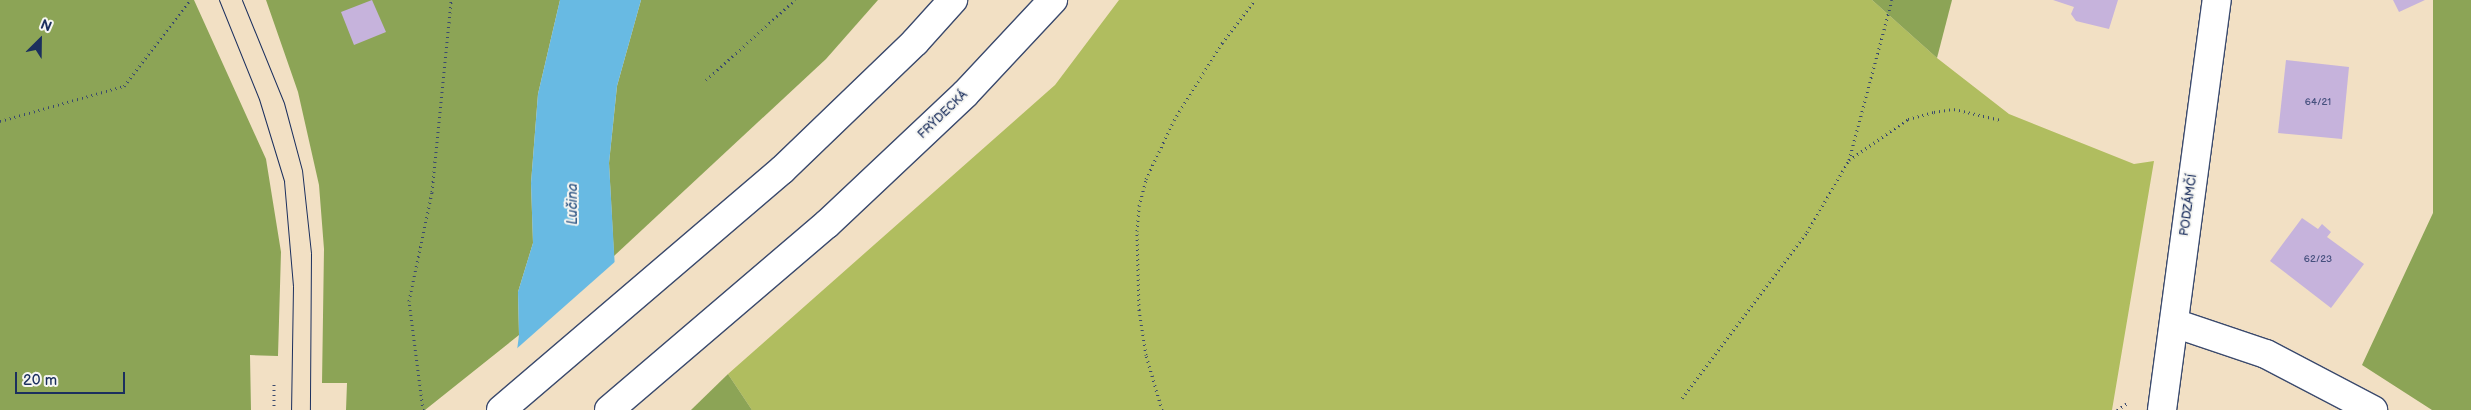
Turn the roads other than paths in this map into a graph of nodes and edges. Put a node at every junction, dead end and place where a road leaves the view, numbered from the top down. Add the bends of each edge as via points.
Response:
1 (953, 0) edge
2 (1053, 0) edge
3 (2217, 0) edge
4 (2174, 324) junction
5 (501, 410) edge
6 (609, 410) edge
7 (2162, 410) edge
8 (2373, 410) edge

1 - 5 main road via 915,42 782,170
2 - 6 main road, FRÝDECKÁ via 966,94 827,224
3 - 4 main road, PODZÁMČÍ
4 - 7 main road, PODZÁMČÍ
4 - 8 main road via 2266,354

